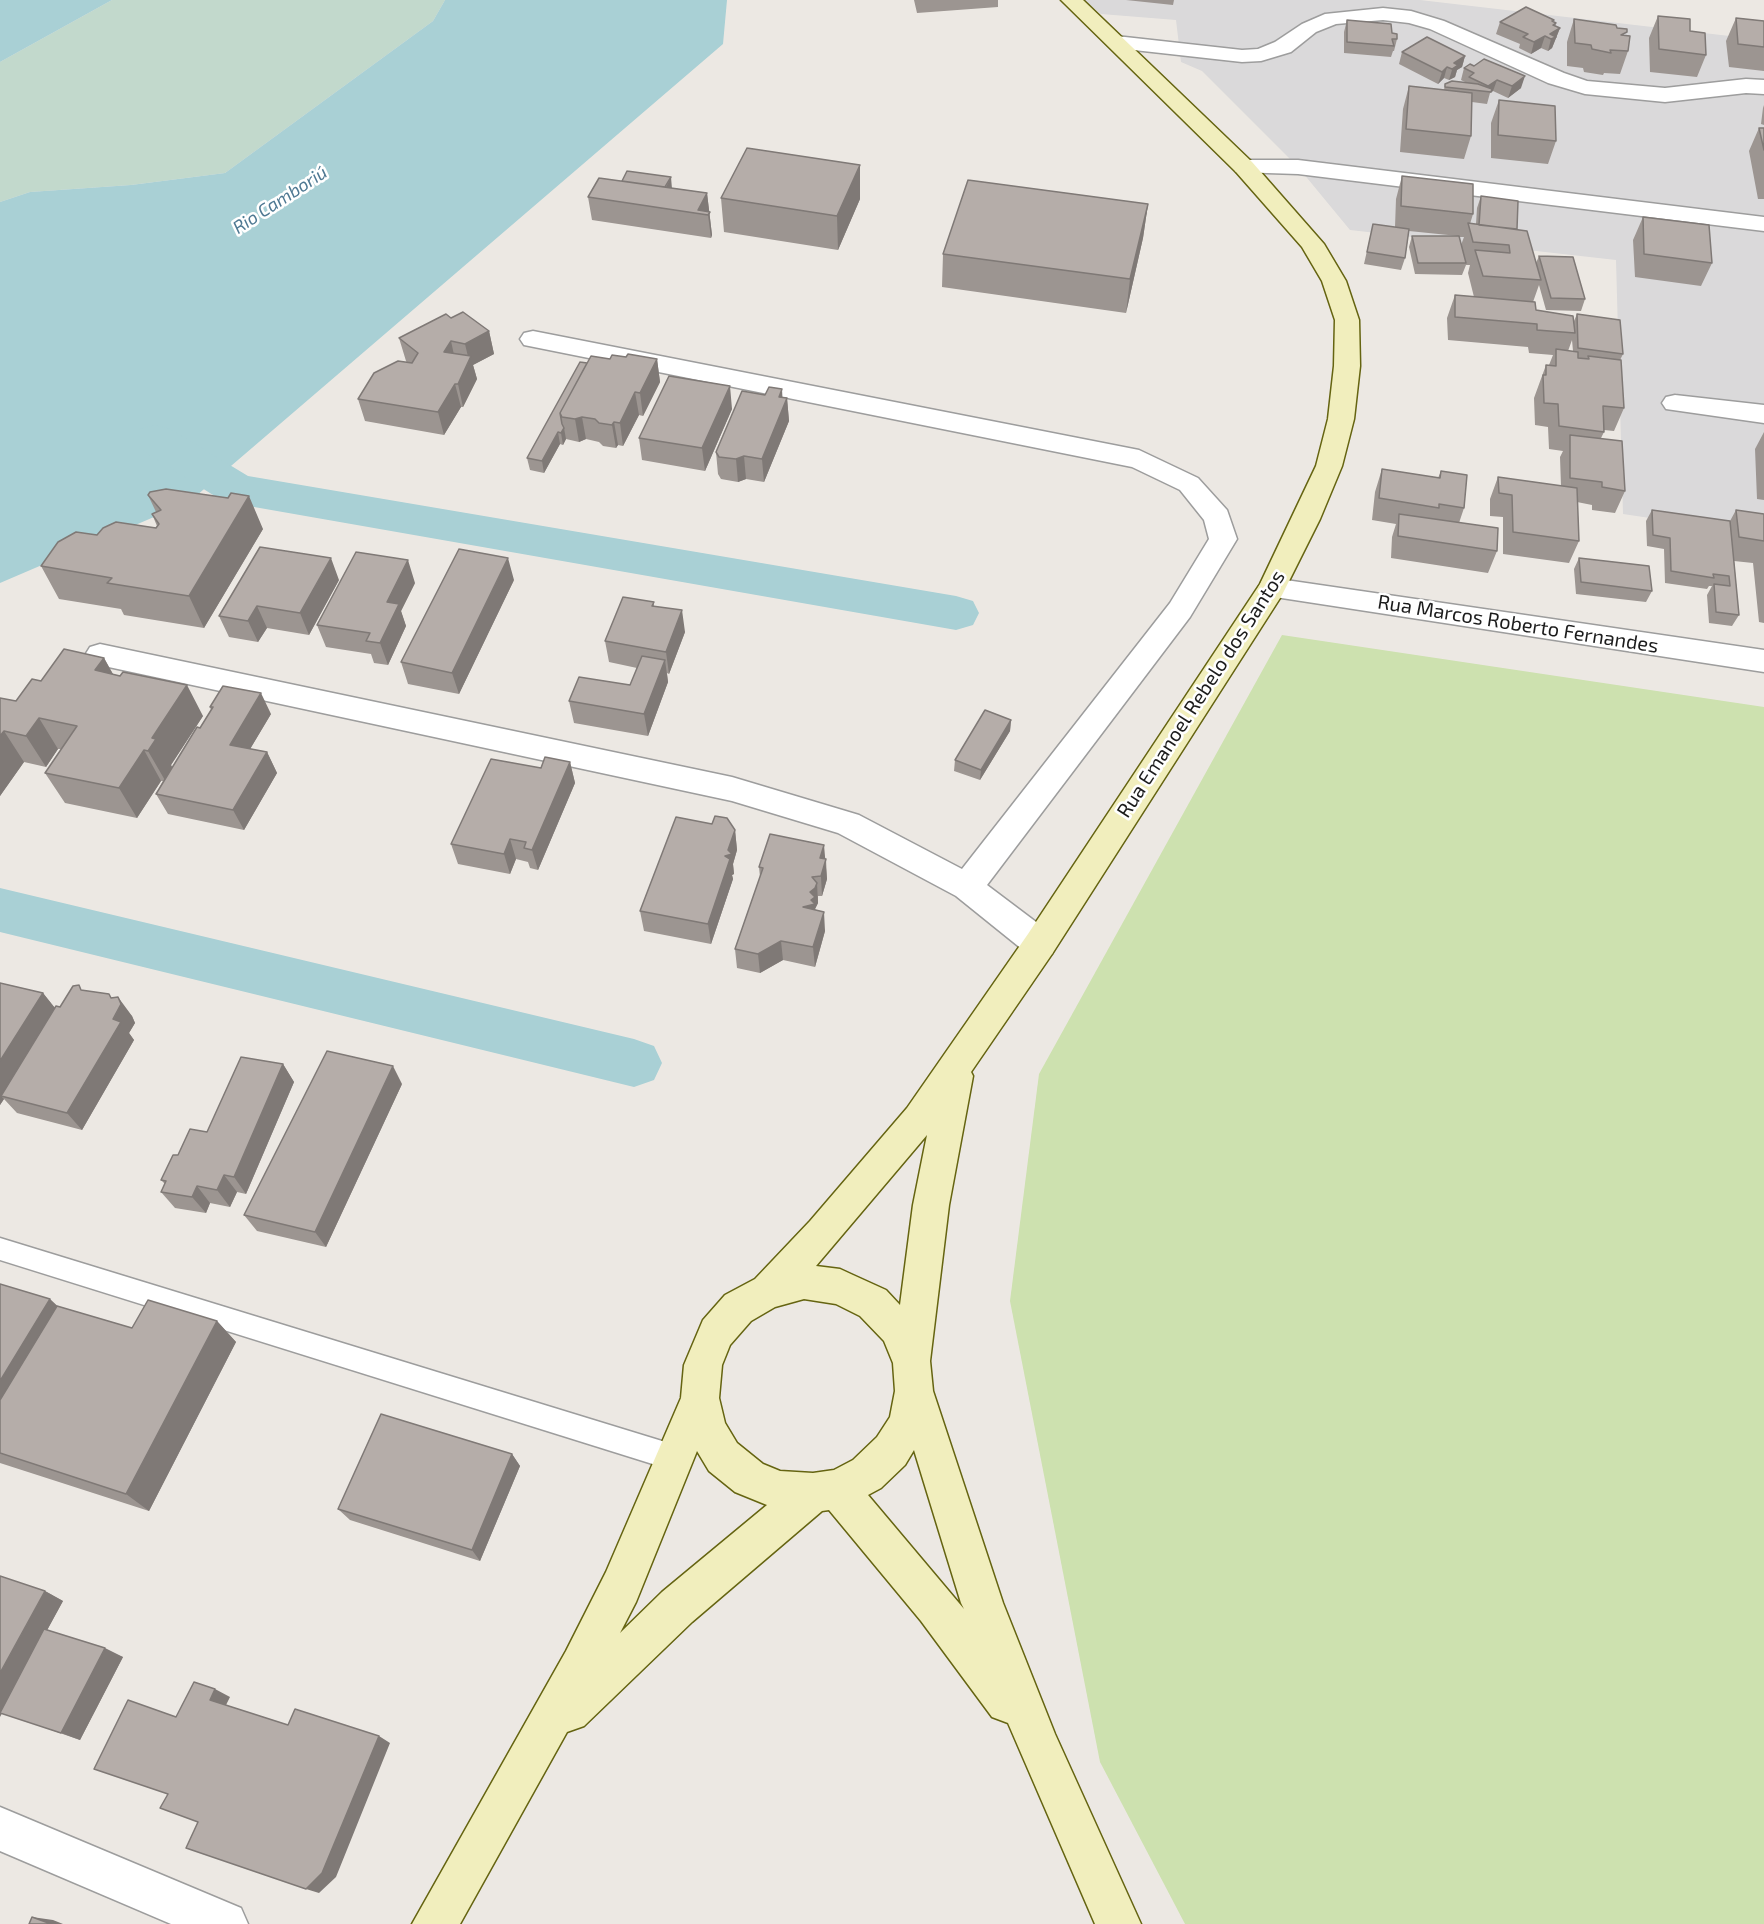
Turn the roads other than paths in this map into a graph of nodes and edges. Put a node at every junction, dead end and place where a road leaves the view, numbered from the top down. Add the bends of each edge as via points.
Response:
1 (1071, 0) edge
2 (1116, 42) junction
3 (1764, 87) edge
4 (1244, 167) junction
5 (1764, 224) edge
6 (533, 339) dead end
7 (1676, 403) dead end
8 (1764, 414) edge
9 (1272, 588) junction
10 (100, 655) edge
11 (1764, 661) edge
12 (967, 887) junction
13 (1040, 944) junction
14 (959, 1062) junction
15 (0, 1249) edge
16 (768, 1290) junction
17 (913, 1377) junction
18 (700, 1398) junction
19 (675, 1458) junction
20 (825, 1491) junction
21 (1038, 1745) junction
22 (534, 1747) junction
23 (0, 1829) edge
24 (225, 1924) edge
25 (435, 1924) edge
26 (1118, 1924) edge

1 - 2 main road, Rua Emanoel Rebelo dos Santos
2 - 3 street via 1262,55 1283,48 1309,28 1332,18 1383,14 1437,25 1585,87 1665,95
2 - 4 main road, Rua Emanoel Rebelo dos Santos
4 - 5 street via 1298,167
4 - 9 main road, Rua Emanoel Rebelo dos Santos via 1312,244 1334,281 1347,320 1341,419 1329,466
6 - 12 street via 1139,459 1189,484 1217,517 1223,539 1180,610
7 - 8 street
9 - 11 street, Rua Marcos Roberto Fernandes
9 - 13 main road, Rua Emanoel Rebelo dos Santos
10 - 12 street via 732,789 848,824
12 - 13 street
13 - 14 main road, Rua Emanoel Rebelo dos Santos
14 - 16 main road, Rua Emanoel Rebelo dos Santos via 872,1176
14 - 17 main road, Rua Emanoel Rebelo dos Santos via 931,1205
15 - 19 lane
16 - 17 main road via 804,1282 840,1287 873,1303 898,1329
16 - 18 main road via 738,1308 716,1333 703,1365
17 - 20 main road via 908,1423 891,1451 867,1474
17 - 21 main road via 982,1603
18 - 19 main road
18 - 20 main road via 707,1430 723,1457 749,1478 780,1491
19 - 22 main road via 621,1587
20 - 21 main road via 936,1606
20 - 22 main road via 745,1547 606,1674
21 - 26 main road
22 - 25 main road
23 - 24 street

